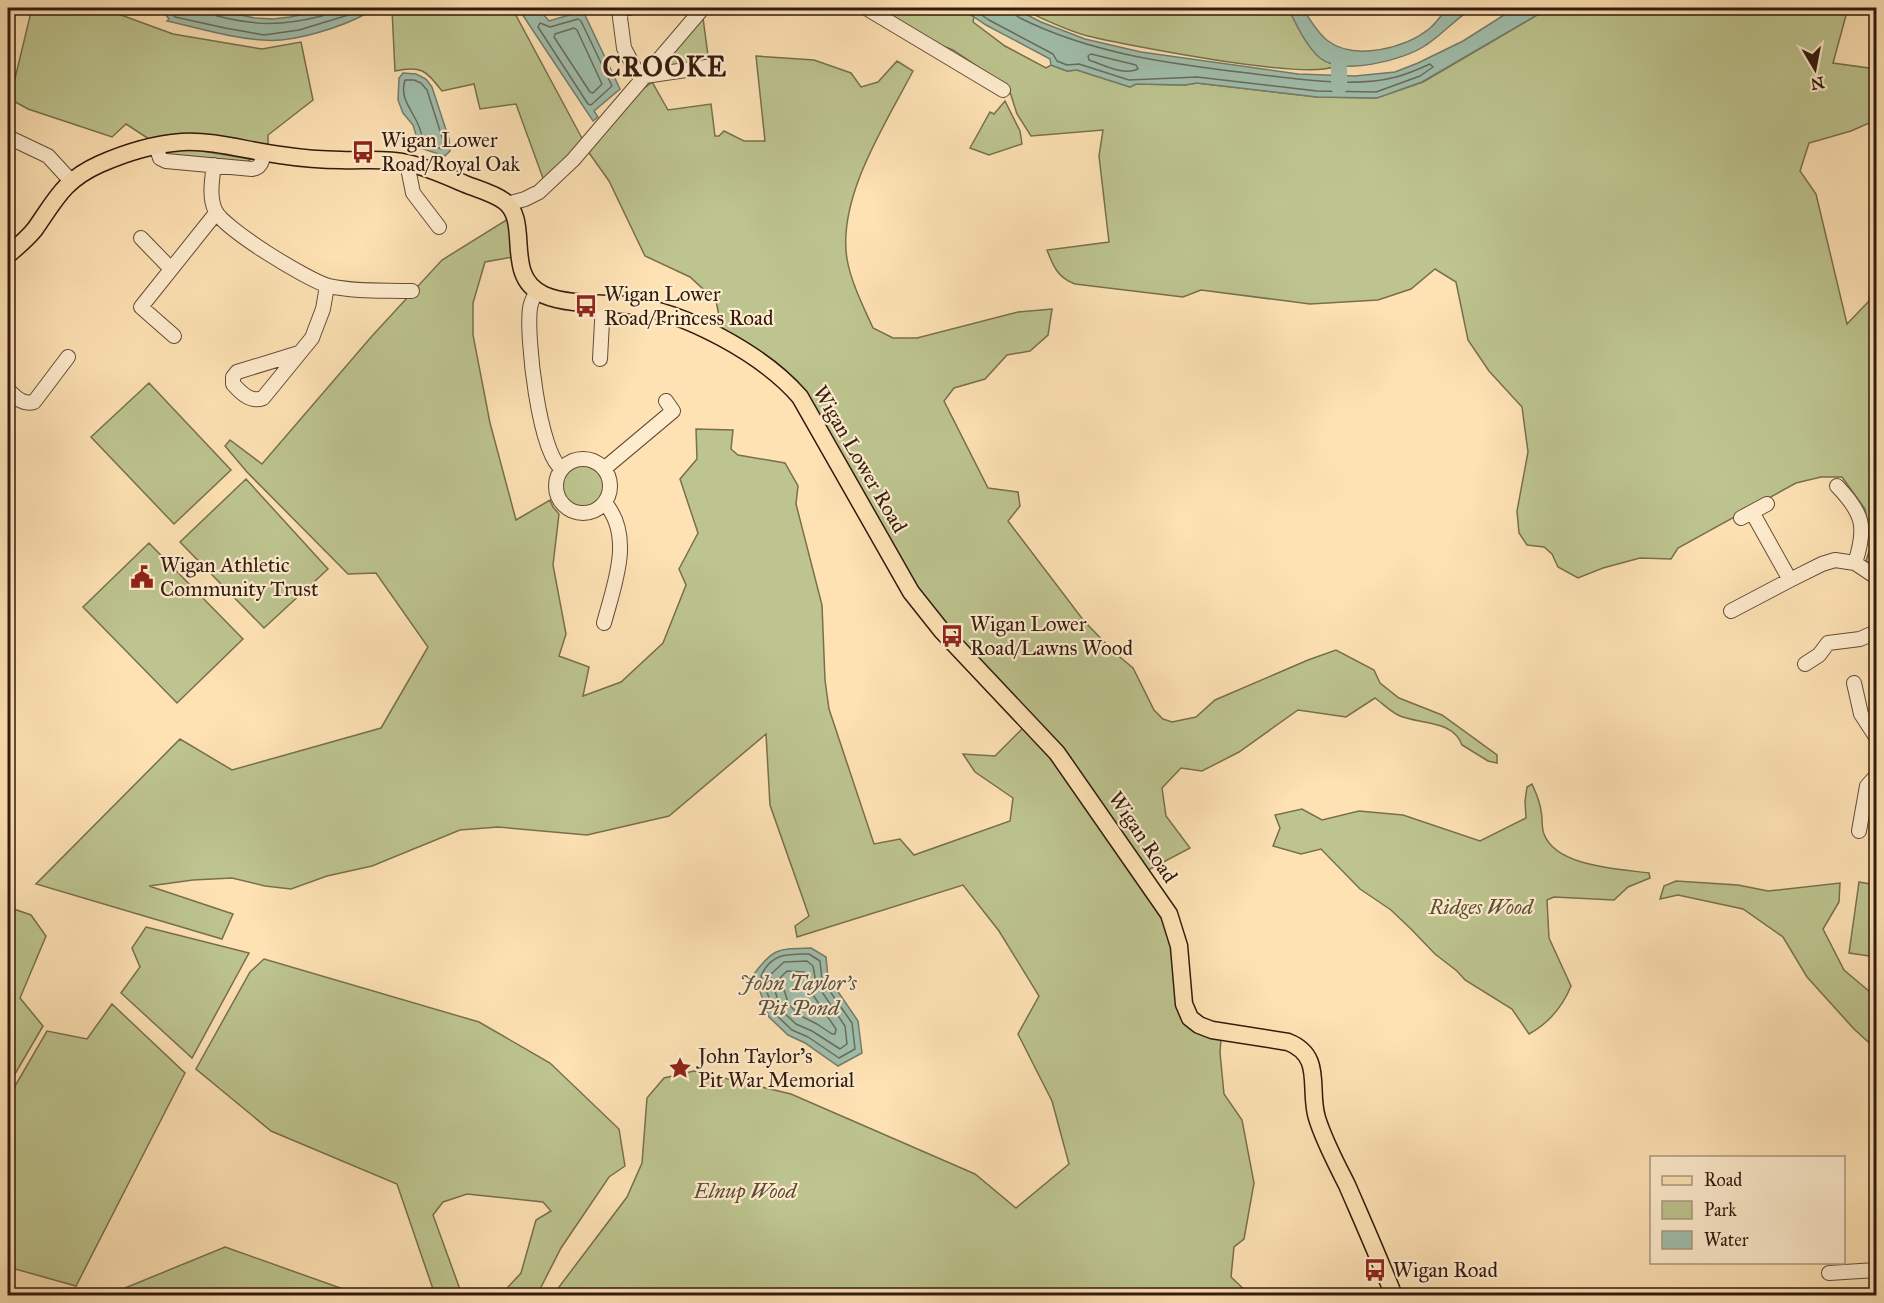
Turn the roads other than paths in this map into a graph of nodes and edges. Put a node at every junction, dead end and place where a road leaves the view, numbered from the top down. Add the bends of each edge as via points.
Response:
1 (629, 8) edge
2 (703, 8) edge
3 (866, 8) edge
4 (713, 66) dead end
5 (643, 78) junction
6 (1003, 90) dead end
7 (8, 137) edge
8 (156, 146) junction
9 (264, 153) junction
10 (407, 163) junction
11 (214, 165) junction
12 (71, 181) junction
13 (507, 204) junction
14 (216, 213) junction
15 (439, 227) dead end
16 (141, 238) dead end
17 (8, 255) edge
18 (171, 269) junction
19 (327, 285) junction
20 (412, 291) dead end
21 (537, 291) junction
22 (603, 303) junction
23 (174, 336) dead end
24 (299, 353) junction
25 (600, 359) dead end
26 (65, 364) dead end
27 (8, 390) edge
28 (666, 401) dead end
29 (605, 468) junction
30 (561, 469) junction
31 (1837, 486) dead end
32 (605, 503) junction
33 (1767, 504) dead end
34 (1856, 563) junction
35 (1876, 577) edge
36 (1790, 580) junction
37 (1731, 611) dead end
38 (604, 624) dead end
39 (1876, 632) edge
40 (1805, 664) dead end
41 (1854, 683) dead end
42 (1045, 738) joint
43 (1876, 741) edge
44 (1876, 776) edge
45 (1859, 831) dead end
46 (1876, 1270) edge
47 (1829, 1273) dead end
48 (1394, 1296) edge

1 - 5 street via 619,10 624,48
2 - 5 street
3 - 6 street
4 - 5 street
5 - 13 street via 573,160 539,192
7 - 12 street via 48,156
8 - 9 main road via 190,142
8 - 11 street via 163,160
8 - 12 main road via 99,164
9 - 10 main road
9 - 11 street via 256,168
10 - 13 main road via 486,192
10 - 15 street via 413,193
11 - 14 street via 212,201
12 - 17 main road via 28,237
13 - 21 main road via 514,218 521,267 526,280
14 - 18 street
14 - 19 street via 282,263
16 - 18 street
18 - 23 street via 141,307
19 - 20 street
19 - 24 street via 317,328
21 - 22 main road, Wigan Lower Road via 559,300
21 - 30 street via 530,307 534,385 549,451
22 - 25 street
22 - 42 main road, Wigan Lower Road via 643,307 683,318 737,347 786,381 800,397 911,592 942,631
24 - 24 street via 260,399 250,399 233,384 237,372
26 - 27 street via 34,402 20,401
28 - 29 street via 673,411
29 - 30 street via 583,458
29 - 32 street via 611,482
30 - 32 street via 557,494 567,508 592,512
31 - 34 street via 1854,504 1860,519 1862,542
32 - 38 street via 616,518 621,551
33 - 36 street via 1747,515
34 - 35 street
34 - 36 street via 1835,560
36 - 37 street
39 - 40 street via 1847,647 1828,643
41 - 43 street via 1861,714
42 - 48 main road, Wigan Road via 1168,914 1178,938 1184,1004 1190,1018 1212,1030 1288,1042 1301,1049 1310,1061 1319,1123
44 - 45 street via 1867,786
46 - 47 street

